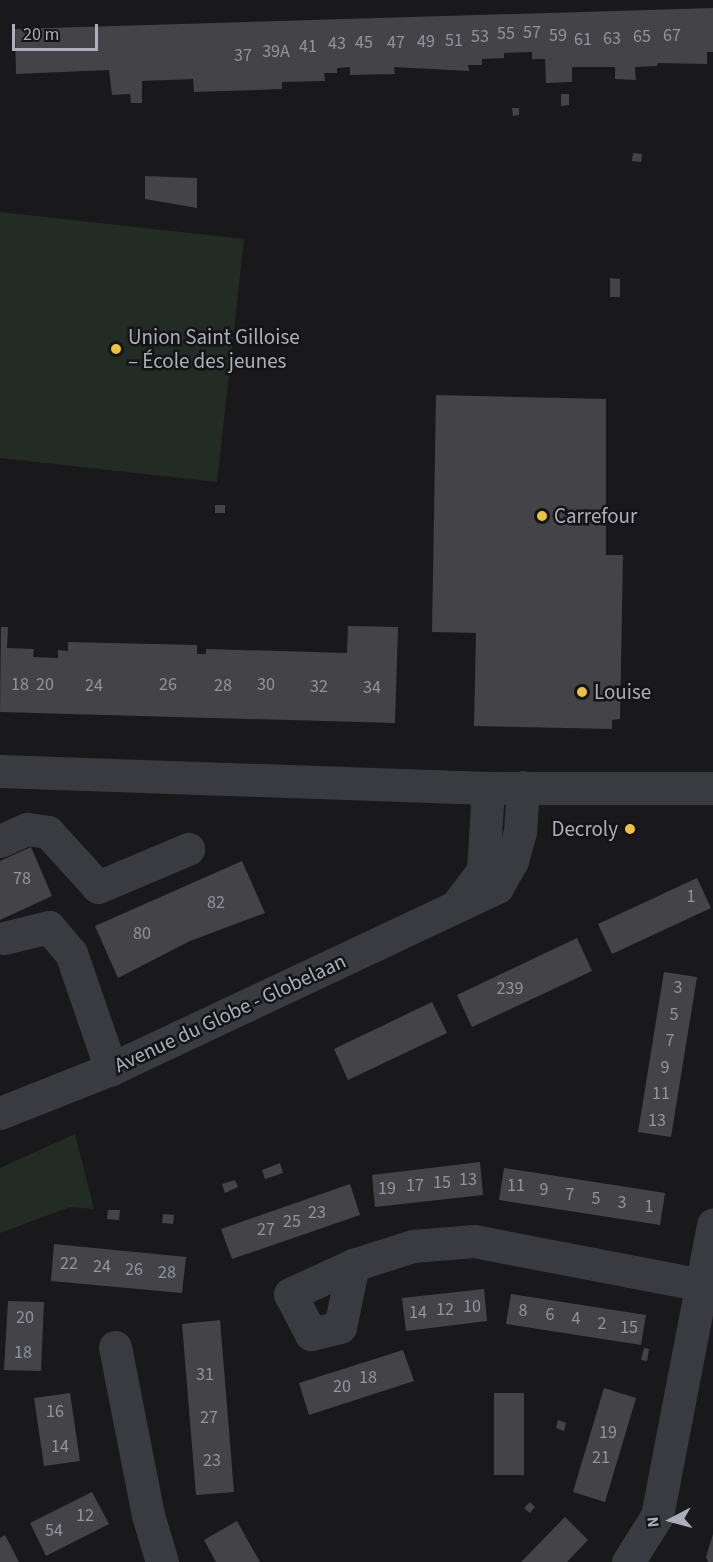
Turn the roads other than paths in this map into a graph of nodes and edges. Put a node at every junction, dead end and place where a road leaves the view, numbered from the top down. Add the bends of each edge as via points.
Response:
1 (0, 771) edge
2 (523, 787) junction
3 (488, 788) junction
4 (713, 788) edge
5 (0, 841) edge
6 (189, 849) dead end
7 (457, 906) junction
8 (4, 938) dead end
9 (111, 1069) junction
10 (0, 1113) edge
11 (713, 1224) edge
12 (353, 1265) dead end
13 (702, 1285) junction
14 (115, 1347) dead end
15 (701, 1363) edge
16 (156, 1560) edge
17 (628, 1562) edge

1 - 3 street
2 - 3 street
2 - 4 street
2 - 7 street, Avenue du Globe - Globelaan via 520,832 512,861 496,887
3 - 7 street, Avenue du Globe - Globelaan via 483,871
5 - 6 street via 27,829 48,832 98,887
7 - 9 street, Avenue du Globe - Globelaan
8 - 9 street via 49,927 71,953
9 - 10 street, Avenue du Globe - Globelaan
11 - 13 street
12 - 13 street via 413,1246 474,1241
13 - 15 street
14 - 16 street
15 - 17 street via 657,1516

